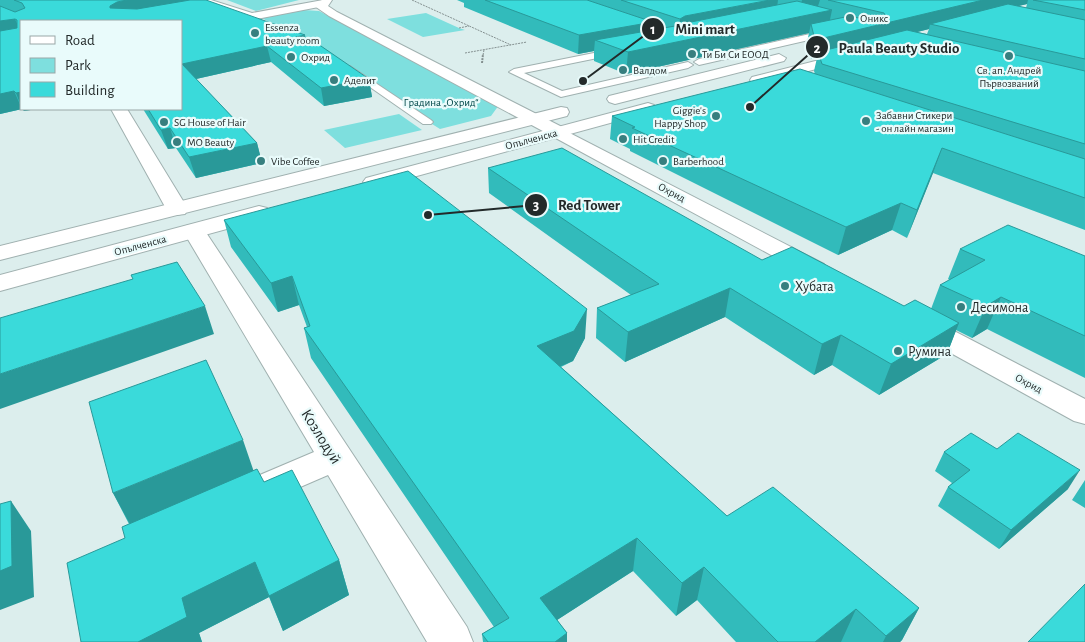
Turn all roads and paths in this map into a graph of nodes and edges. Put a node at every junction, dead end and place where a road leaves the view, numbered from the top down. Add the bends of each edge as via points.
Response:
1 (200, 0) edge
2 (412, 0) edge
3 (326, 2) edge
4 (215, 5) junction
5 (188, 10) edge
6 (256, 16) junction
7 (824, 22) edge
8 (272, 25) edge
9 (469, 26) junction
10 (459, 28) dead end
11 (840, 33) junction
12 (511, 45) dead end
13 (626, 49) edge
14 (860, 53) edge
15 (699, 62) edge
16 (345, 65) edge
17 (688, 65) edge
18 (774, 76) junction
19 (746, 83) edge
20 (800, 85) edge
21 (603, 102) dead end
22 (660, 106) edge
23 (574, 109) dead end
24 (120, 110) edge
25 (533, 119) junction
26 (427, 122) dead end
27 (558, 132) junction
28 (356, 187) edge
29 (280, 208) edge
30 (186, 220) junction
31 (0, 253) edge
32 (835, 279) edge
33 (0, 283) edge
34 (895, 311) edge
35 (1085, 412) edge
36 (335, 457) junction
37 (229, 504) edge
38 (451, 642) edge

1 - 4 street, Охрид
2 - 9 path
3 - 6 street, Охрид
3 - 25 street, Охрид via 322,7 333,14
4 - 5 street
4 - 6 street, Охрид via 246,16
6 - 8 lane, Охрид
7 - 11 street
9 - 10 path
9 - 12 path
11 - 15 lane
11 - 21 street
13 - 17 lane via 514,72 561,94
14 - 18 street
16 - 26 lane
18 - 19 street
18 - 20 street
22 - 27 street, Опълченска
23 - 25 street, Опълченска
24 - 30 street, Козлодуй
25 - 27 street, Охрид
25 - 30 street, Опълченска
27 - 28 street, Опълченска
27 - 32 street, Охрид
29 - 30 street, Опълченска
30 - 31 street, Опълченска
30 - 33 street, Опълченска
30 - 36 street, Козлодуй
34 - 35 street, Охрид
36 - 37 street
36 - 38 street, Козлодуй

